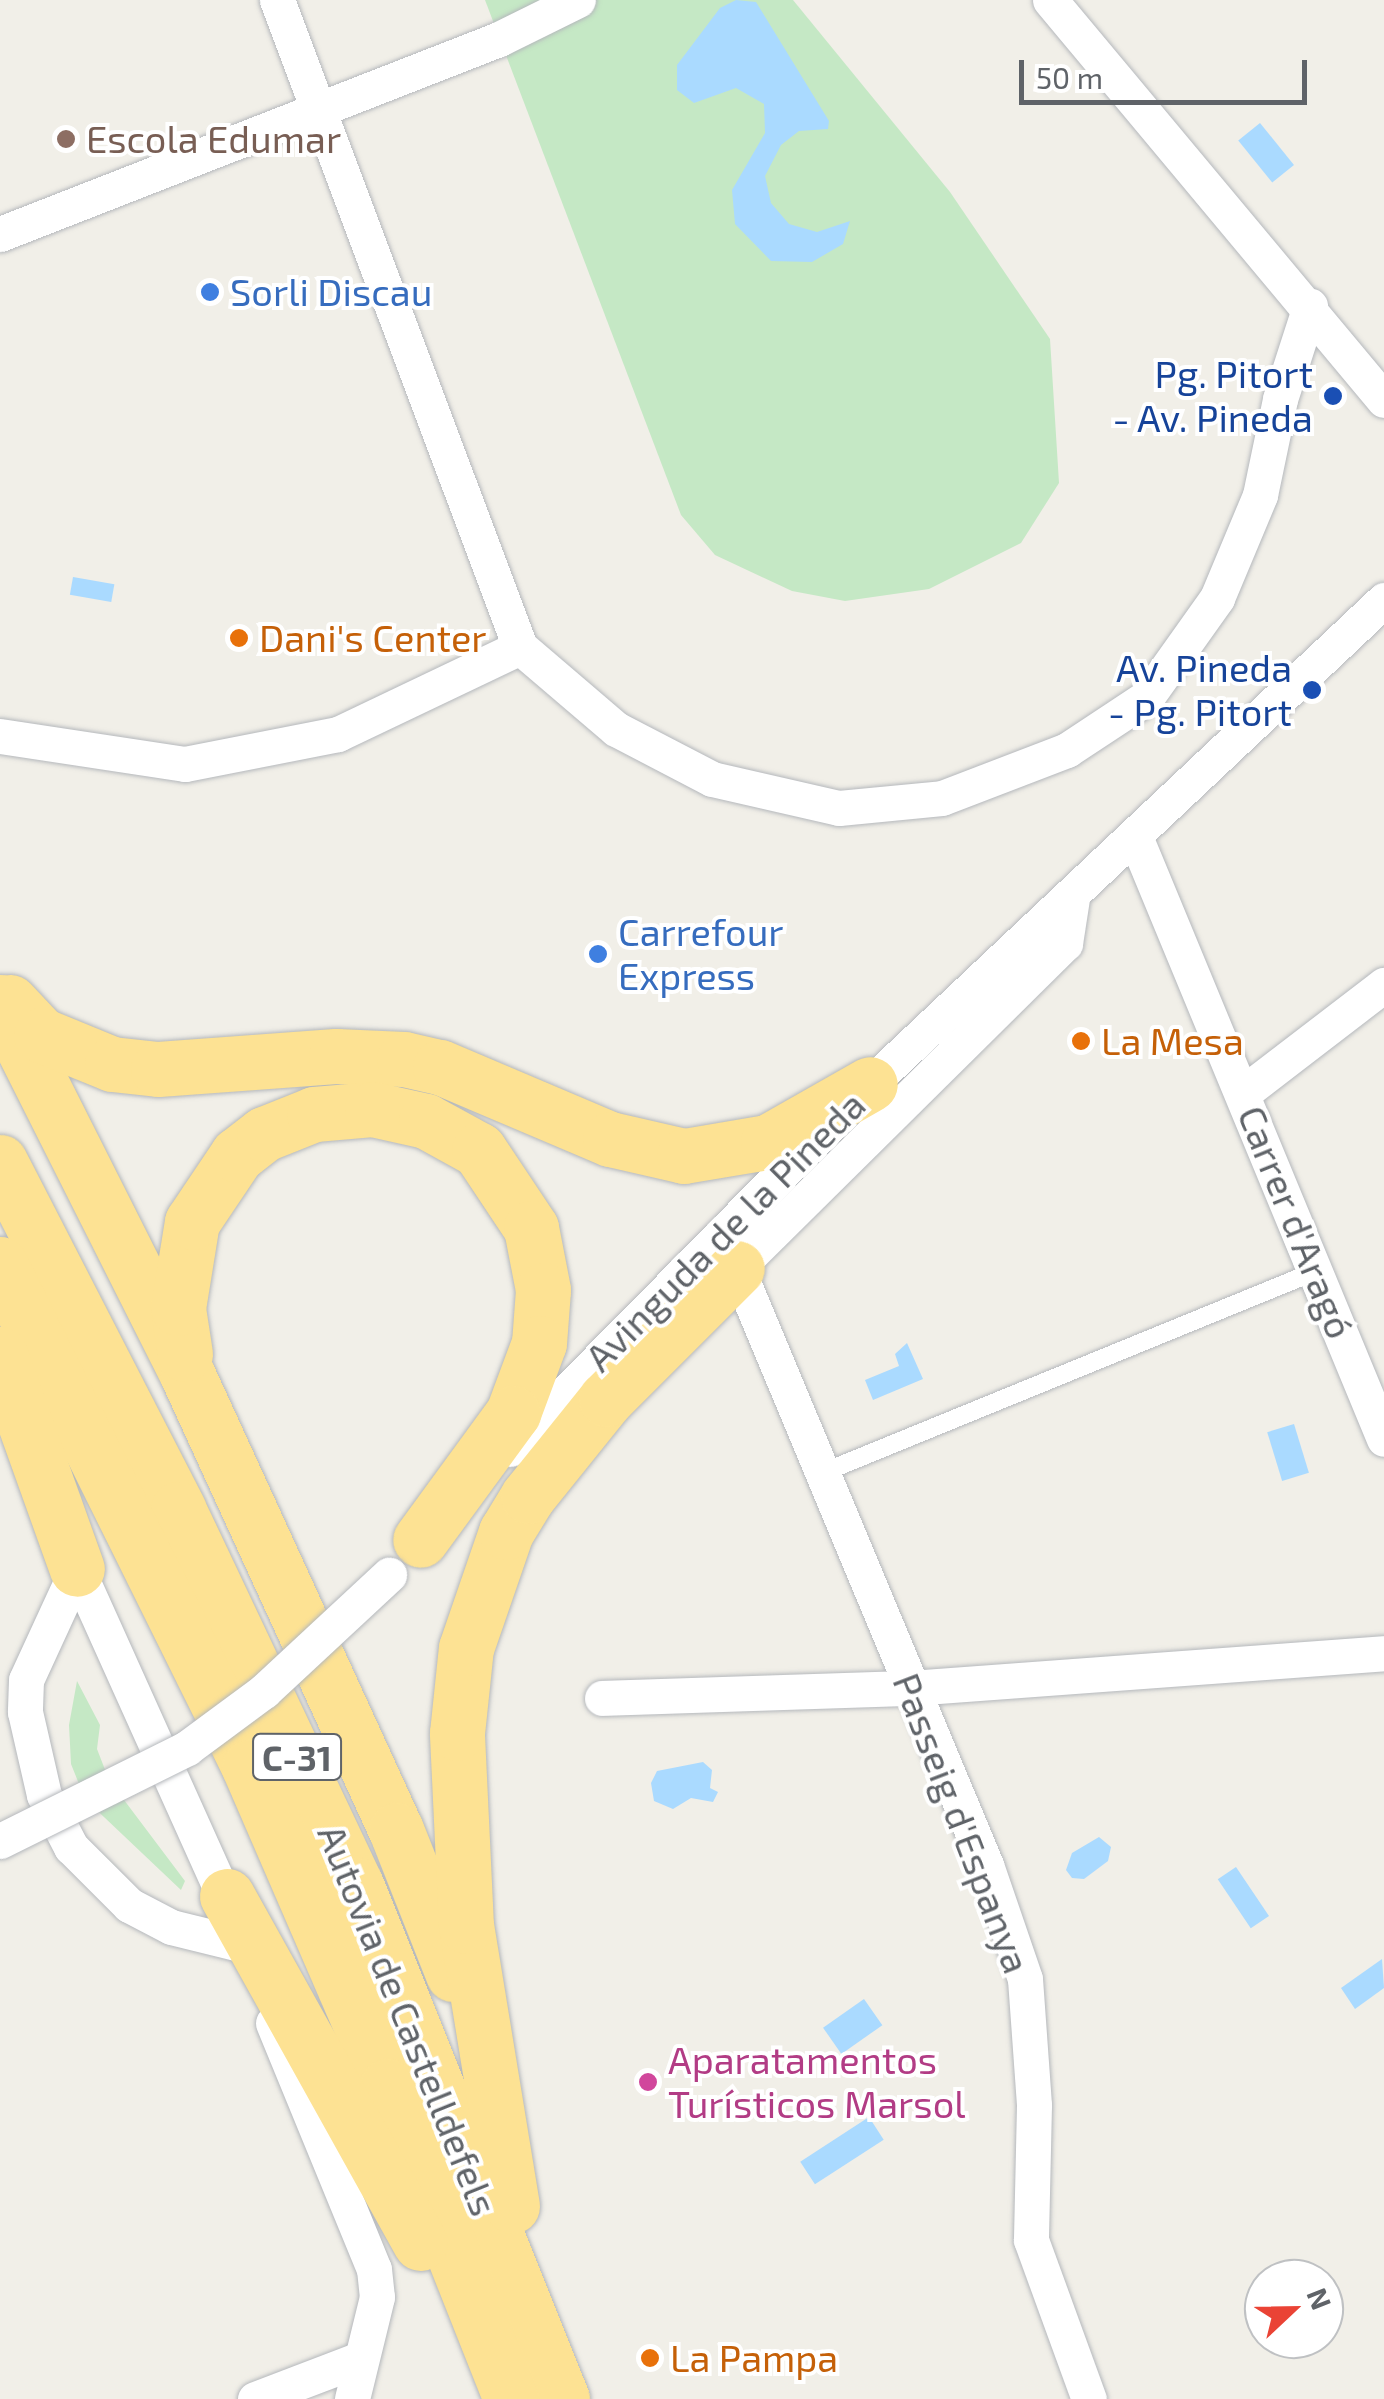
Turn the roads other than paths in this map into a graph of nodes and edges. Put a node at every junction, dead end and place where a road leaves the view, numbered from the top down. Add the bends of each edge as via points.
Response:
1 (277, 0) edge
2 (578, 0) edge
3 (1050, 0) edge
4 (318, 112) junction
5 (0, 234) edge
6 (1310, 306) junction
7 (1384, 400) edge
8 (1384, 600) edge
9 (520, 647) junction
10 (0, 736) edge
11 (1136, 839) junction
12 (1072, 898) junction
13 (1384, 985) edge
14 (0, 991) edge
15 (0, 1002) edge
16 (870, 1084) junction
17 (1243, 1093) junction
18 (0, 1162) edge
19 (0, 1264) edge
20 (738, 1268) junction
21 (1316, 1272) junction
22 (0, 1354) edge
23 (188, 1376) junction
24 (0, 1413) edge
25 (1384, 1439) edge
26 (822, 1472) junction
27 (405, 1558) junction
28 (77, 1569) junction
29 (1384, 1654) edge
30 (912, 1688) junction
31 (602, 1698) dead end
32 (0, 1841) edge
33 (240, 1938) junction
34 (490, 2091) junction
35 (360, 2359) junction
36 (531, 2385) edge
37 (256, 2399) edge
38 (352, 2399) edge
39 (1089, 2399) edge

1 - 4 street
2 - 4 street
3 - 6 street
4 - 5 street
4 - 9 street
6 - 7 street
6 - 9 street via 1280,399 1260,496 1217,598 1146,698 1068,750 942,798 840,808 712,779 616,729
8 - 11 street, Avinguda de la Pineda
9 - 10 street via 338,734 185,764
11 - 12 street, Avinguda de la Pineda
11 - 17 street, Carrer d'Aragó
12 - 16 street, Avinguda de la Pineda
12 - 20 street, Avinguda de la Pineda via 1065,943
13 - 17 street
14 - 16 highway via 41,1035 112,1064 158,1069 336,1056 404,1060 440,1067 610,1139 684,1156 768,1142
15 - 23 highway
16 - 27 street, Avinguda de la Pineda
17 - 21 street, Carrer d'Aragó
18 - 36 highway, Autovia de Castelldefels / C-31 via 195,1542 349,1868
19 - 36 highway, Autovia de Castelldefels / C-31 via 249,1766
20 - 26 street, Passeig d'Espanya
20 - 34 highway via 606,1400 528,1496 506,1532 466,1648 457,1734 466,1926
21 - 25 street, Carrer d'Aragó
21 - 26 lane
22 - 28 highway
23 - 27 highway via 178,1308 192,1222 237,1156 264,1134 314,1114 372,1109 426,1120 479,1150 531,1228 543,1290 540,1343 512,1413
23 - 34 highway via 396,1830 440,1936
24 - 28 street
26 - 30 street, Passeig d'Espanya
27 - 32 street, Avinguda de la Pineda, bridge via 264,1691 187,1748
28 - 33 street
28 - 33 street via 26,1680 30,1746 44,1795 71,1847 129,1905 171,1927
29 - 30 street
30 - 31 street
30 - 39 street, Passeig d'Espanya via 1025,1978 1034,2105 1031,2240
33 - 35 street via 374,2269 377,2297
33 - 36 highway via 414,2235
34 - 36 highway
35 - 37 street
35 - 38 street

